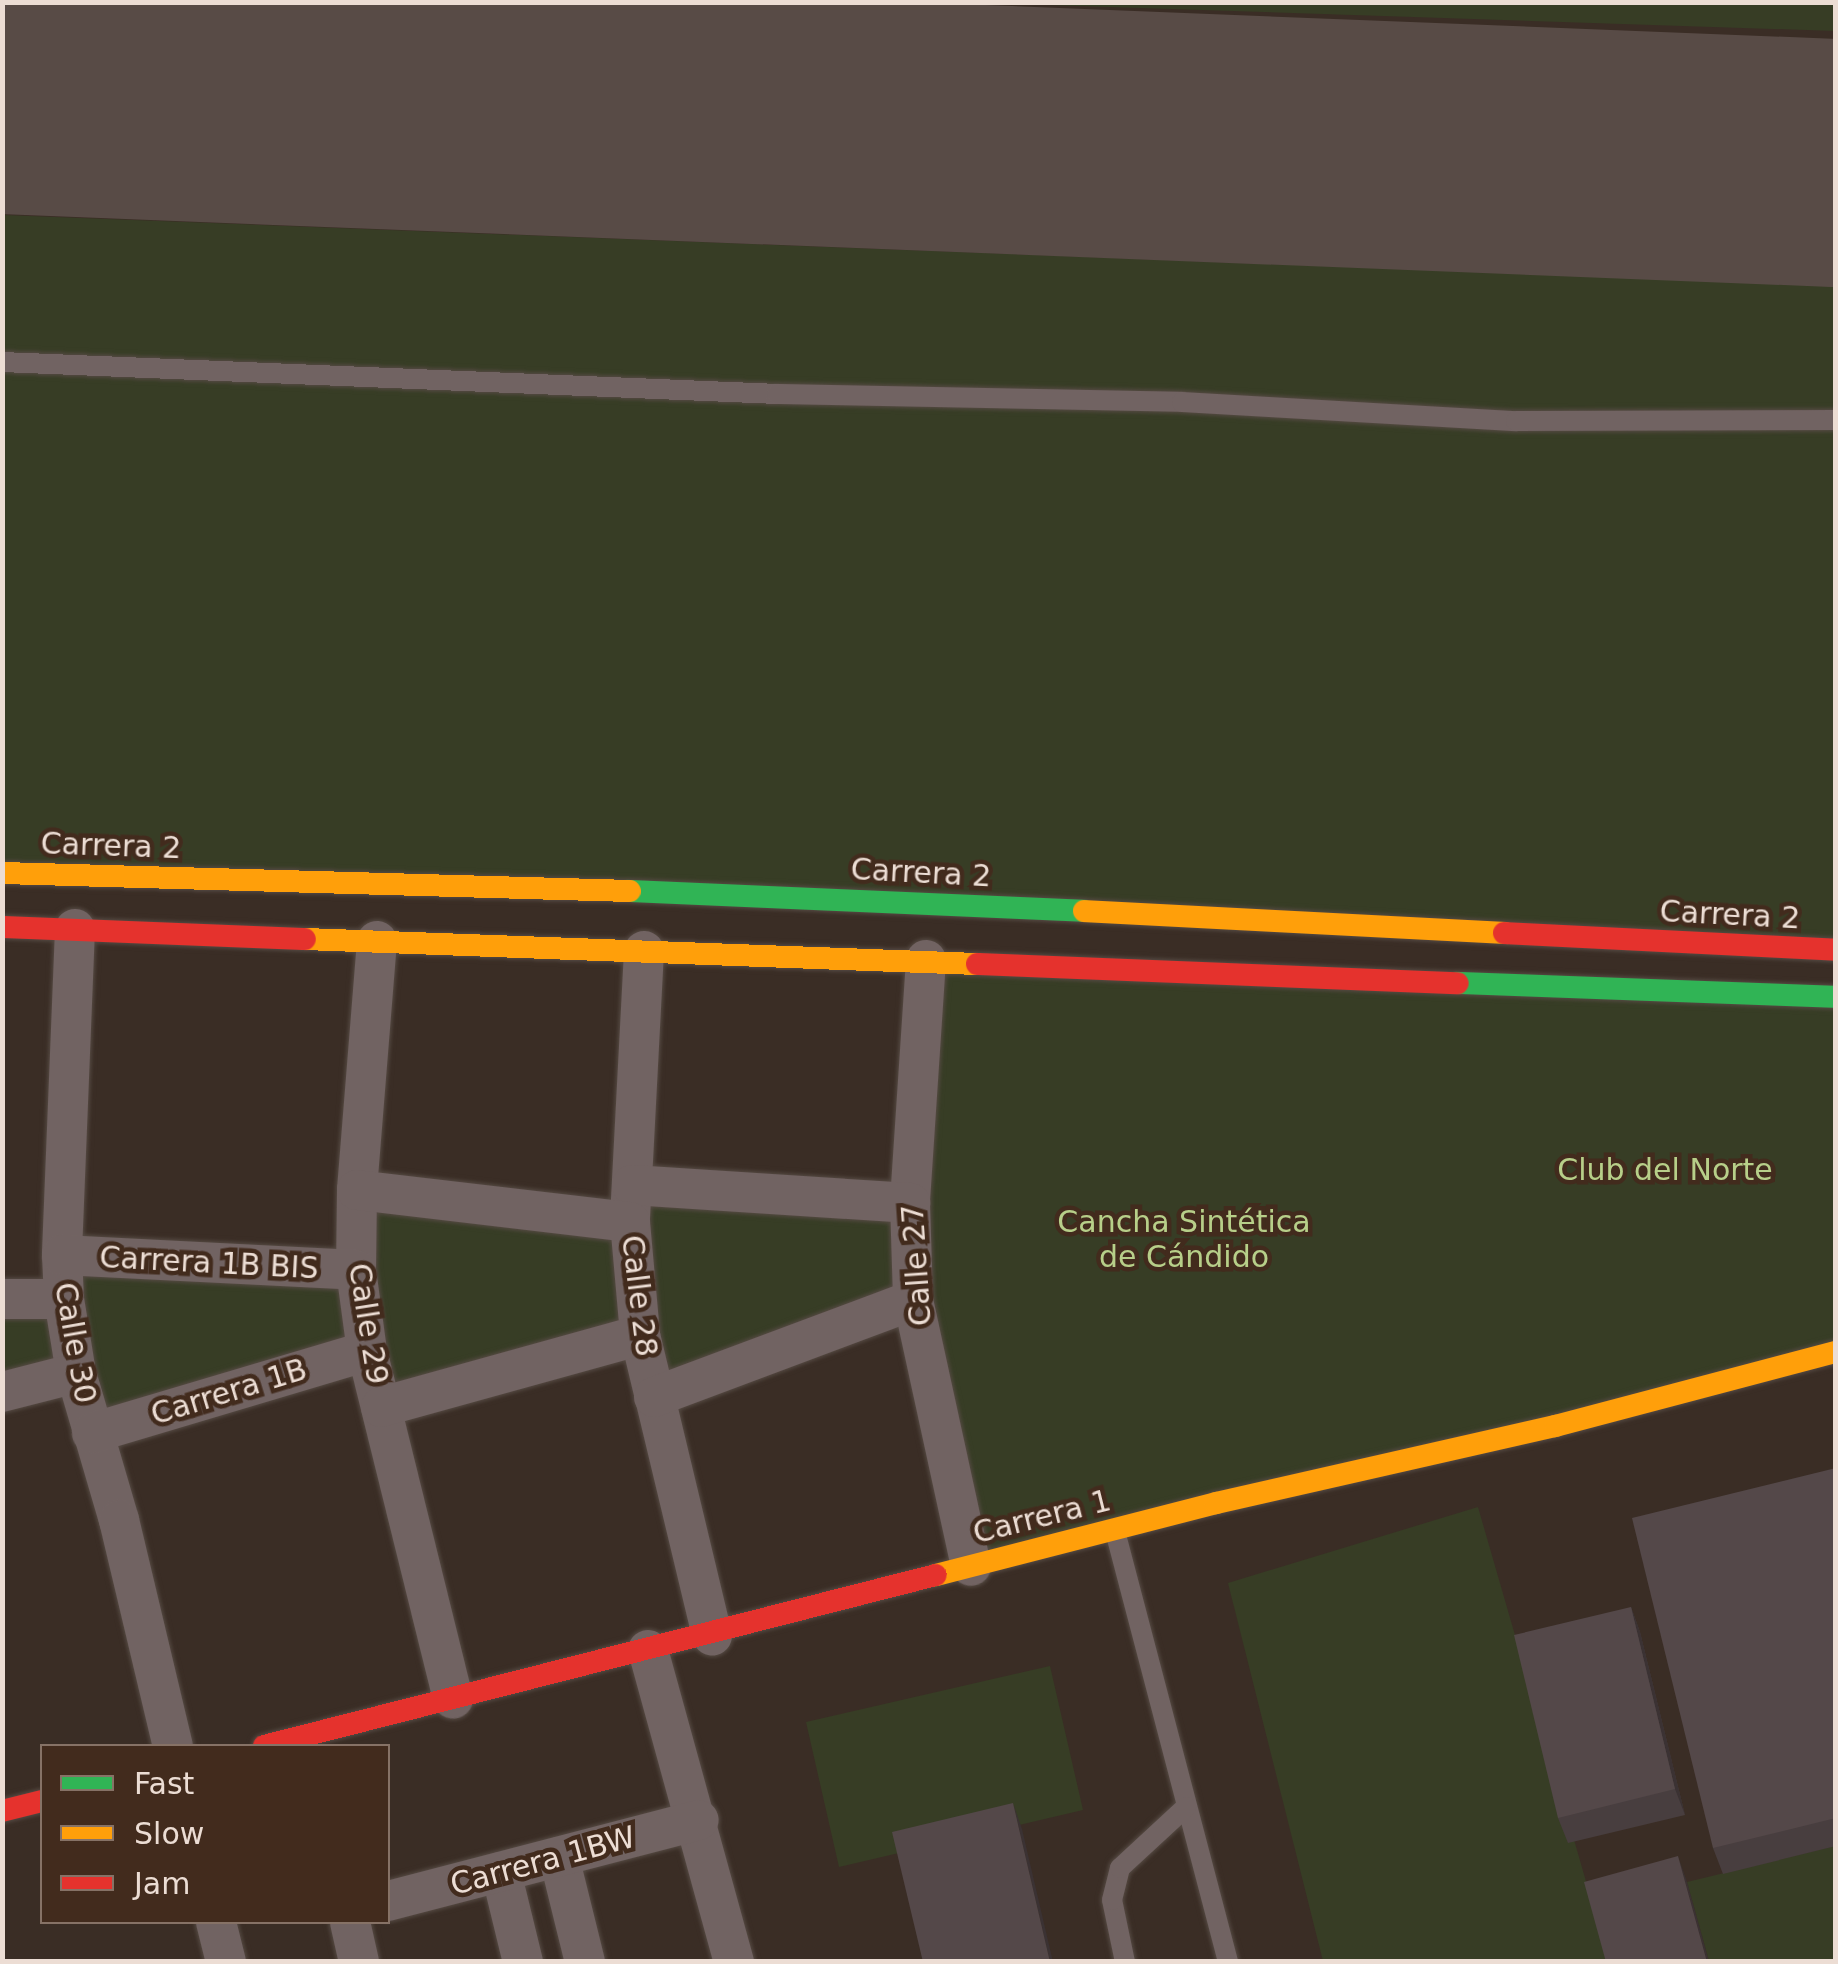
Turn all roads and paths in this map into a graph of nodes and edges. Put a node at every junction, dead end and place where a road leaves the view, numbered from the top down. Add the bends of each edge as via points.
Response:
1 (2, 362) edge
2 (1836, 420) edge
3 (2, 873) edge
4 (2, 927) edge
5 (75, 930) junction
6 (377, 941) junction
7 (1836, 950) edge
8 (644, 951) junction
9 (926, 960) junction
10 (1836, 997) edge
11 (357, 1190) junction
12 (631, 1204) junction
13 (910, 1204) junction
14 (62, 1255) junction
15 (356, 1270) junction
16 (2, 1299) edge
17 (64, 1299) junction
18 (913, 1300) junction
19 (640, 1335) junction
20 (367, 1352) junction
21 (1836, 1352) edge
22 (76, 1373) junction
23 (2, 1392) edge
24 (654, 1396) junction
25 (381, 1407) junction
26 (92, 1433) junction
27 (1114, 1529) junction
28 (971, 1566) junction
29 (712, 1635) junction
30 (648, 1650) junction
31 (453, 1699) junction
32 (306, 1741) edge
33 (173, 1744) edge
34 (281, 1744) edge
35 (40, 1802) edge
36 (1186, 1807) junction
37 (2, 1811) edge
38 (699, 1820) junction
39 (560, 1856) junction
40 (501, 1872) junction
41 (390, 1900) edge
42 (216, 1924) edge
43 (350, 1924) edge
44 (226, 1962) edge
45 (359, 1962) edge
46 (523, 1962) edge
47 (585, 1962) edge
48 (734, 1962) edge
49 (1125, 1962) edge
50 (1228, 1962) edge

1 - 2 lane via 778,394 1182,402 1516,421
3 - 7 main road, Carrera 2 via 774,895
4 - 5 main road
5 - 6 main road
5 - 14 street, Calle 30
6 - 8 main road
6 - 11 street, Calle 29
8 - 9 main road
8 - 12 street, Calle 28
9 - 10 main road
9 - 13 street, Calle 27
11 - 12 street
11 - 15 street, Calle 29
12 - 13 street
12 - 19 street, Calle 28
13 - 18 street, Calle 27
14 - 15 street, Carrera 1B BIS
14 - 17 street, Calle 30
15 - 20 street, Calle 29
16 - 17 street, Carrera 1B BIS
17 - 22 street, Calle 30
18 - 24 street
18 - 28 street, Calle 27
19 - 24 street, Calle 28
19 - 25 street
20 - 25 street, Calle 29
20 - 26 street, Carrera 1B
21 - 27 main road, Carrera 1
22 - 23 street
22 - 26 street, Calle 30
24 - 29 street, Calle 28
25 - 31 street, Calle 29
26 - 33 street, Calle 30
27 - 28 main road, Carrera 1
27 - 36 lane
28 - 29 main road, Carrera 1
29 - 30 main road, Carrera 1
30 - 31 main road, Carrera 1
30 - 38 street
31 - 32 main road, Carrera 1
32 - 34 main road, Carrera 1
35 - 37 main road
36 - 49 lane via 1120,1868 1112,1900
36 - 50 lane
38 - 39 street, Carrera 1BW
38 - 48 street
39 - 40 street, Carrera 1BW
39 - 47 street
40 - 41 street, Carrera 1BW
40 - 46 street
42 - 44 street
43 - 45 street

